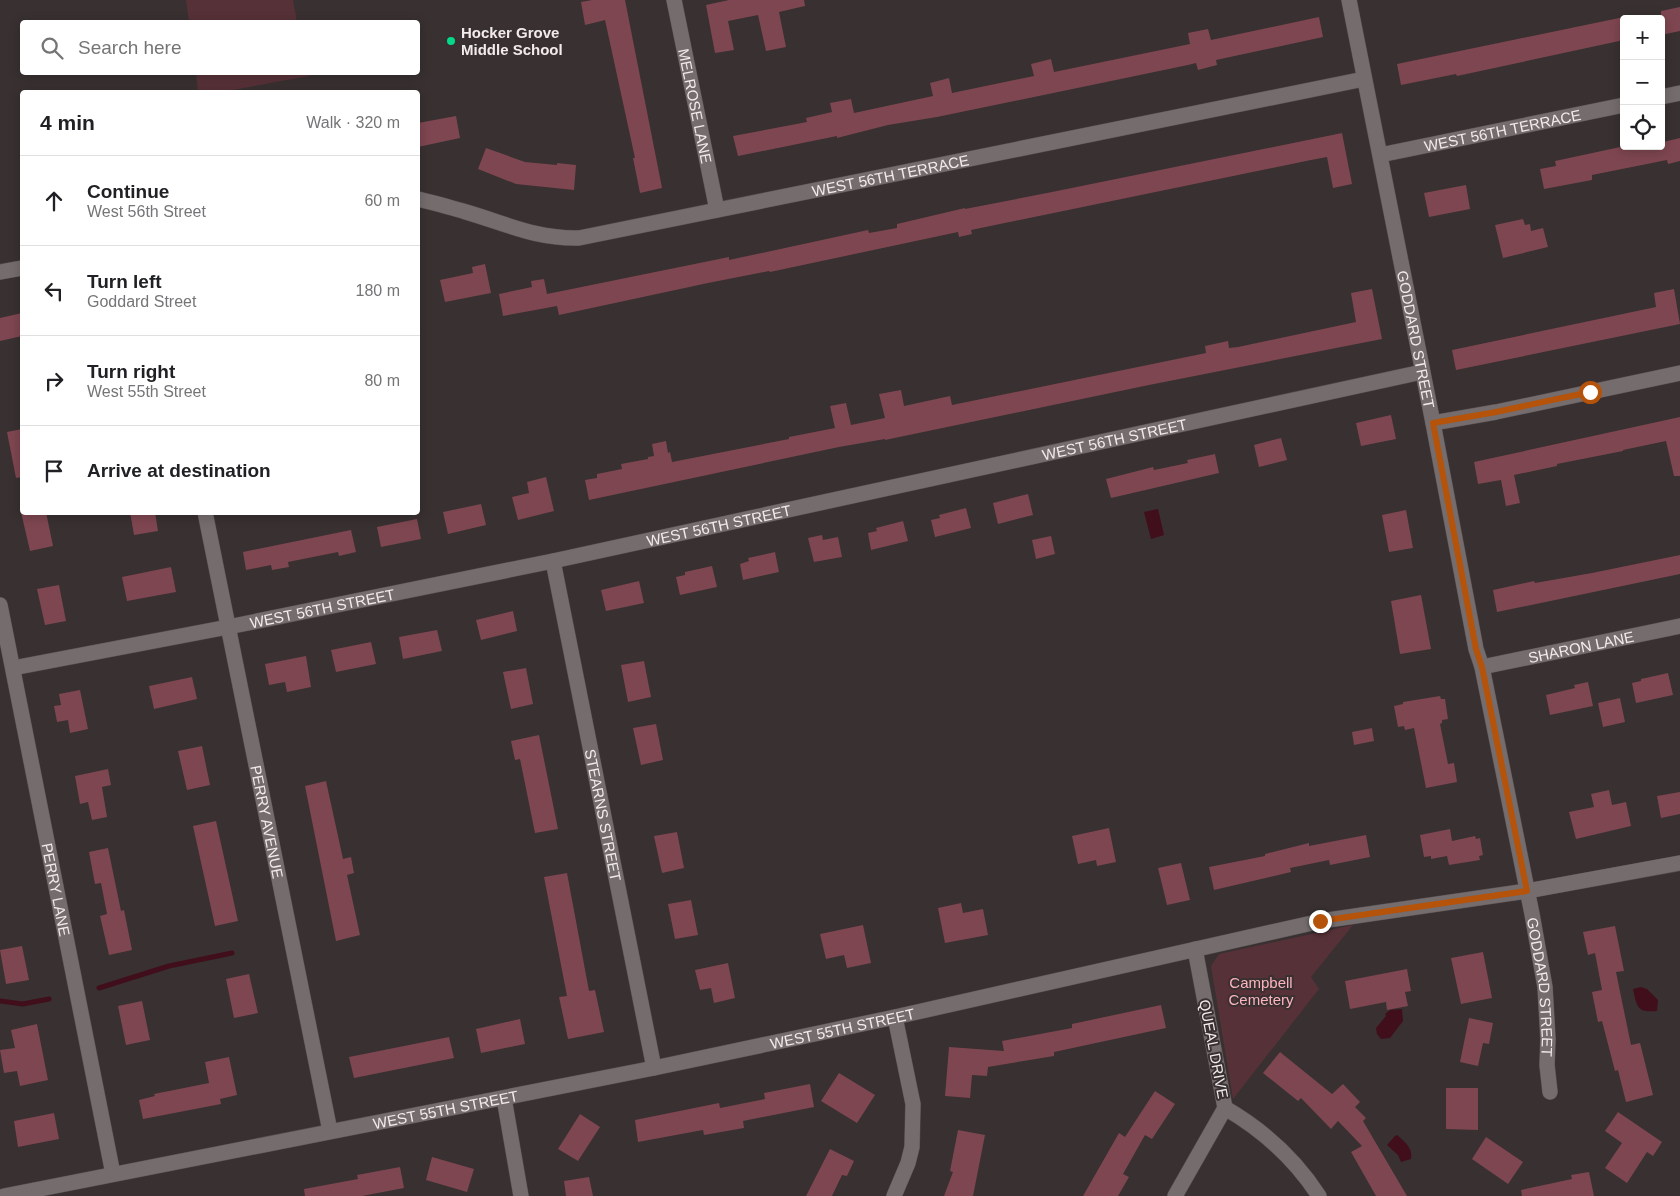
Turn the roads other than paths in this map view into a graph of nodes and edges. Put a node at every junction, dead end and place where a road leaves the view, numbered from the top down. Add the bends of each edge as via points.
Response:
1 (674, 0) edge
2 (1349, 0) edge
3 (1364, 79) junction
4 (1680, 93) edge
5 (1665, 96) edge
6 (1620, 106) edge
7 (1380, 155) junction
8 (420, 200) edge
9 (717, 210) junction
10 (20, 268) edge
11 (0, 272) edge
12 (1422, 372) junction
13 (1680, 373) edge
14 (1433, 423) junction
15 (206, 515) edge
16 (554, 561) junction
17 (0, 605) edge
18 (1680, 626) edge
19 (228, 627) junction
20 (1482, 667) junction
21 (12, 668) junction
22 (1680, 863) edge
23 (1527, 891) junction
24 (1195, 949) junction
25 (895, 1017) junction
26 (654, 1068) junction
27 (1550, 1092) dead end
28 (504, 1098) junction
29 (1225, 1108) junction
30 (330, 1131) junction
31 (112, 1174) junction
32 (4, 1196) edge
33 (521, 1196) edge
34 (894, 1196) edge
35 (1175, 1196) edge
36 (1319, 1196) edge

1 - 9 street, MELROSE LANE
2 - 3 street, GODDARD STREET
3 - 7 street, GODDARD STREET
3 - 9 street, WEST 56TH TERRACE
4 - 5 street
6 - 7 street, WEST 56TH TERRACE
7 - 12 street, GODDARD STREET
8 - 9 street, WEST 56TH TERRACE via 543,236 561,238 579,238
10 - 11 street
12 - 14 street, GODDARD STREET
12 - 16 street, WEST 56TH STREET
13 - 14 street
14 - 20 street, GODDARD STREET
15 - 19 street, PERRY AVENUE
16 - 19 street, WEST 56TH STREET
16 - 26 street, STEARNS STREET
17 - 21 street, PERRY LANE
18 - 20 street, SHARON LANE
19 - 21 street, WEST 56TH STREET
19 - 30 street, PERRY AVENUE
20 - 23 street, GODDARD STREET
21 - 31 street, PERRY LANE
22 - 23 street, WEST 55TH STREET
23 - 24 street, WEST 55TH STREET via 1320,921
23 - 27 street, GODDARD STREET via 1545,987
24 - 25 street, WEST 55TH STREET
24 - 29 street, QUEAL DRIVE
25 - 26 street, WEST 55TH STREET
25 - 34 street via 913,1104 912,1147
26 - 28 street, WEST 55TH STREET
28 - 30 street, WEST 55TH STREET
28 - 33 street
29 - 35 street, QUEAL DRIVE
29 - 36 street via 1282,1149
30 - 31 street, WEST 55TH STREET
31 - 32 street, WEST 55TH STREET

